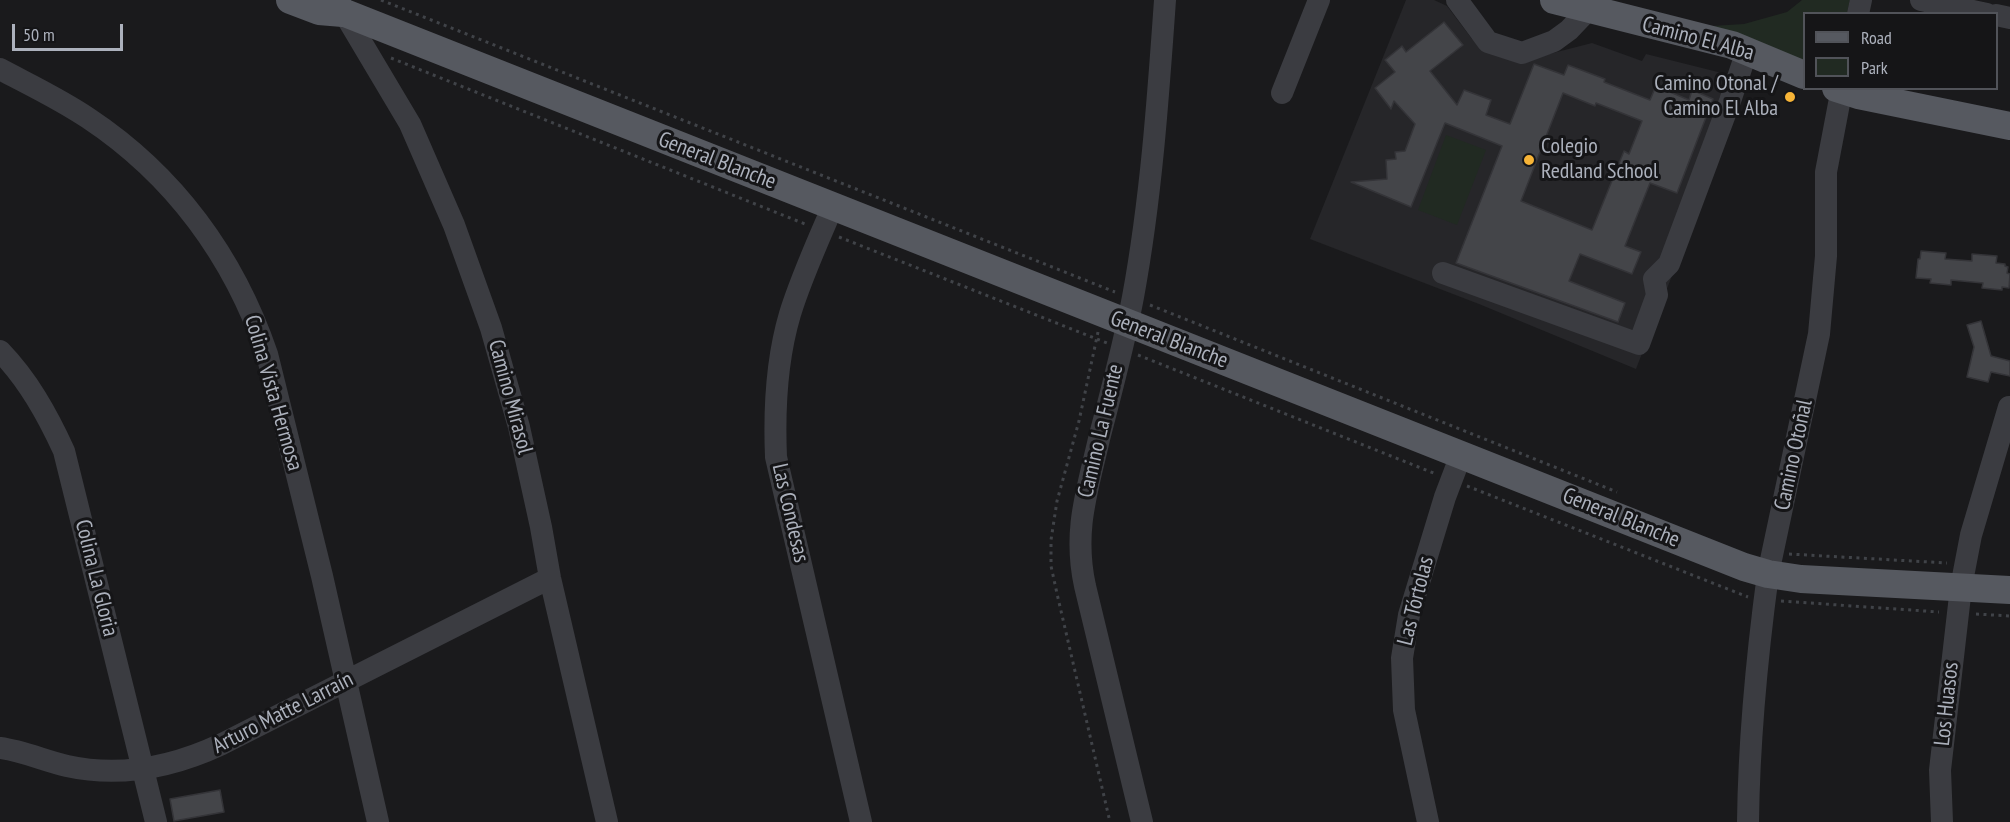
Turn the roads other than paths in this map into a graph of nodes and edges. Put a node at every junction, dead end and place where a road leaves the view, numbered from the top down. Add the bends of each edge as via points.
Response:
1 (290, 0) edge
2 (1165, 0) edge
3 (1319, 0) edge
4 (1457, 0) edge
5 (1554, 0) edge
6 (1921, 0) edge
7 (335, 4) edge
8 (1588, 10) junction
9 (1978, 12) edge
10 (1747, 51) junction
11 (0, 69) edge
12 (1803, 75) edge
13 (1840, 90) edge
14 (1845, 90) edge
15 (1282, 93) dead end
16 (2010, 126) edge
17 (828, 219) junction
18 (1443, 273) dead end
19 (1127, 324) junction
20 (0, 351) edge
21 (2009, 407) edge
22 (1456, 467) junction
23 (1768, 576) junction
24 (550, 578) junction
25 (1961, 588) junction
26 (2010, 590) edge
27 (345, 682) junction
28 (0, 748) edge
29 (142, 770) junction
30 (156, 822) edge
31 (378, 822) edge
32 (608, 822) edge
33 (861, 822) edge
34 (1142, 822) edge
35 (1428, 822) edge
36 (1748, 822) edge
37 (1942, 822) edge

1 - 7 main road, General Blanche via 319,11
2 - 19 street, Camino La Fuente via 1149,198
3 - 15 street
4 - 8 street via 1488,42 1522,53 1554,41
5 - 8 main road, Camino El Alba
6 - 9 street
7 - 17 main road, General Blanche
7 - 24 street, Camino Mirasol via 368,50 410,124 477,286 519,427
8 - 10 main road, Camino El Alba
10 - 12 main road, Camino El Alba
10 - 18 street via 1669,264 1653,279 1657,296 1638,344
11 - 27 street, Colina Vista Hermosa via 86,116 137,155 188,208 235,277 267,354
13 - 23 street, Camino Otoñal via 1826,172 1826,256 1819,334
14 - 16 main road
17 - 19 main road, General Blanche
17 - 33 street, Las Condesas via 791,313 782,351 774,423 776,457
19 - 22 main road, General Blanche
19 - 34 street, Camino La Fuente via 1084,502 1080,553
20 - 29 street, Colina La Gloria via 26,382 64,451
21 - 25 street, Los Huasos via 1971,535
22 - 23 main road, General Blanche
22 - 35 street, Las Tórtolas via 1409,615 1402,658 1404,710
23 - 25 main road, General Blanche
23 - 36 street, Camino Otoñal via 1751,737
24 - 27 street, Arturo Matte Larraín
24 - 32 street, Camino Mirasol
25 - 26 main road, General Blanche
25 - 37 street, Los Huasos via 1940,770
27 - 29 street, Arturo Matte Larraín via 201,754
27 - 31 street, Colina Vista Hermosa
28 - 29 street, Arturo Matte Larraín via 92,771
29 - 30 street, Colina La Gloria

